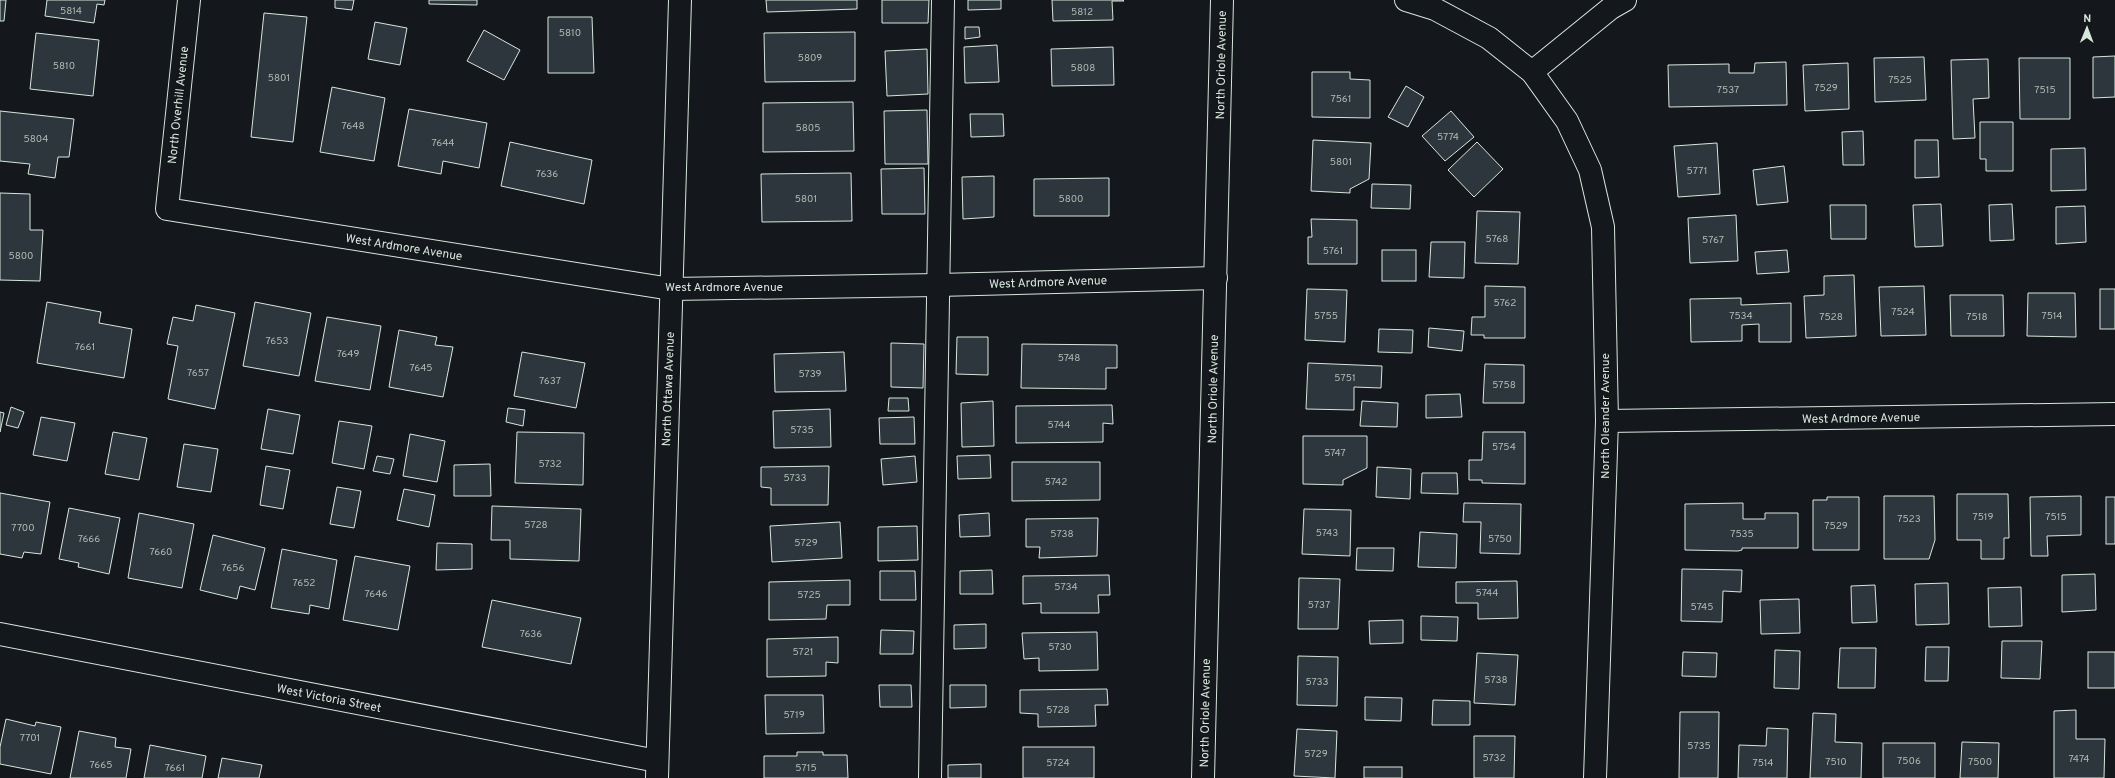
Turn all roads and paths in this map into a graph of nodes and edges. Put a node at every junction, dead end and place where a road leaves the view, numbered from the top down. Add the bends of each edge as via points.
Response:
1 (189, 0) edge
2 (680, 0) edge
3 (943, 0) edge
4 (1222, 0) edge
5 (1406, 0) edge
6 (1625, 0) edge
7 (1532, 72) junction
8 (167, 210) joint
9 (1216, 278) junction
10 (938, 285) junction
11 (671, 289) junction
12 (2115, 414) edge
13 (1607, 422) junction
14 (0, 634) edge
15 (657, 769) edge
16 (930, 778) edge
17 (1203, 778) edge
18 (1595, 778) edge

1 - 8 street, North Overhill Avenue
2 - 11 street, North Ottawa Avenue
3 - 10 street
4 - 9 street, North Oriole Avenue
5 - 7 street, North Oleander Avenue via 1435,8 1489,38
6 - 7 street via 1611,8
7 - 13 street, North Oleander Avenue via 1567,121 1590,170 1595,191 1602,227
8 - 11 street, West Ardmore Avenue
9 - 10 street, West Ardmore Avenue
9 - 17 street, North Oriole Avenue
10 - 11 street, West Ardmore Avenue
10 - 16 street
11 - 15 street, North Ottawa Avenue
12 - 13 street, West Ardmore Avenue
13 - 18 street, North Oleander Avenue
14 - 15 street, West Victoria Street

